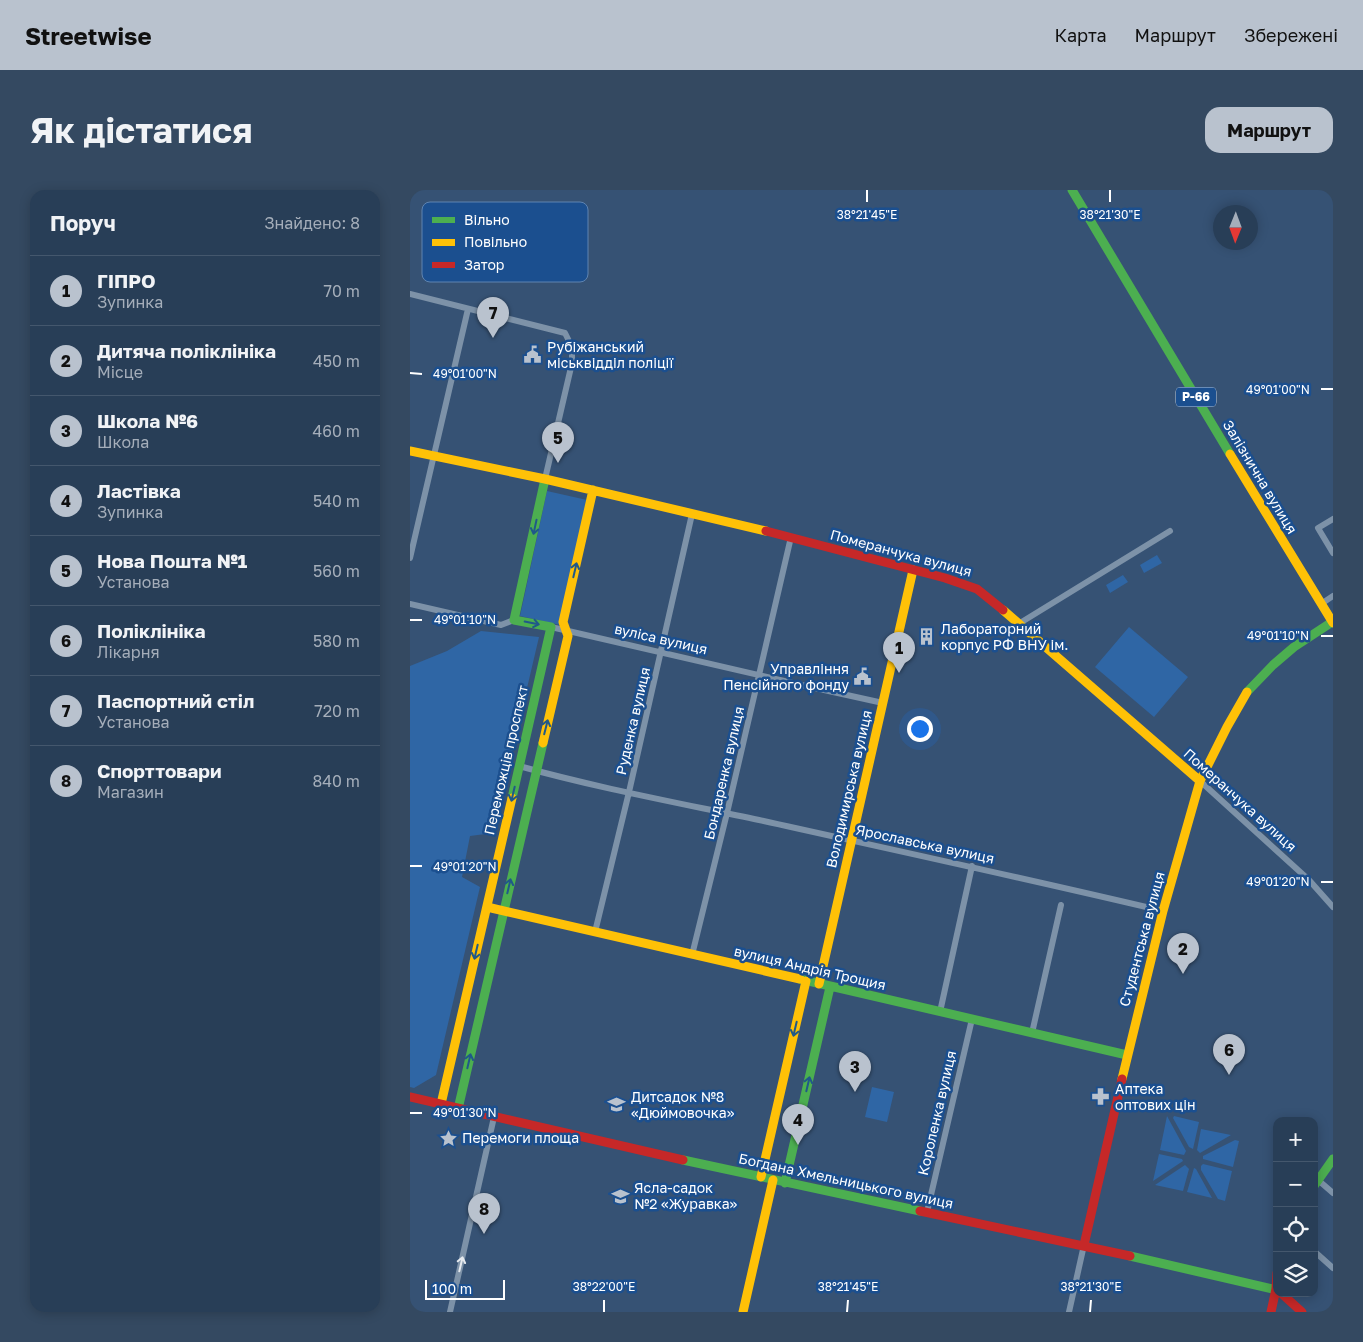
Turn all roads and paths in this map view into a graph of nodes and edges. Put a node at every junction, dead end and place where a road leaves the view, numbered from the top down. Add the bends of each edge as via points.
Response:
1 (1072, 190) edge
2 (410, 294) edge
3 (468, 308) junction
4 (410, 451) edge
5 (434, 456) junction
6 (545, 479) junction
7 (593, 490) junction
8 (692, 514) junction
9 (1333, 519) edge
10 (1170, 531) dead end
11 (791, 537) junction
12 (1333, 554) edge
13 (410, 558) edge
14 (913, 570) junction
15 (1333, 596) edge
16 (410, 604) edge
17 (1321, 604) junction
18 (514, 620) junction
19 (1020, 623) junction
20 (1332, 623) edge
21 (550, 627) junction
22 (567, 630) junction
23 (661, 652) junction
24 (760, 674) junction
25 (883, 703) junction
26 (519, 766) junction
27 (536, 771) junction
28 (1200, 781) junction
29 (629, 792) junction
30 (727, 813) junction
31 (851, 842) junction
32 (972, 866) junction
33 (1061, 905) dead end
34 (487, 907) junction
35 (1333, 907) edge
36 (503, 911) junction
37 (1163, 911) junction
38 (595, 932) junction
39 (692, 955) junction
40 (806, 981) junction
41 (819, 984) junction
42 (830, 986) junction
43 (940, 1012) junction
44 (972, 1019) junction
45 (1032, 1033) junction
46 (1127, 1055) junction
47 (410, 1098) edge
48 (441, 1104) junction
49 (458, 1108) junction
50 (494, 1117) junction
51 (1333, 1159) edge
52 (761, 1178) junction
53 (774, 1180) junction
54 (1318, 1180) edge
55 (785, 1183) junction
56 (1318, 1184) edge
57 (1333, 1193) edge
58 (927, 1212) junction
59 (1084, 1245) junction
60 (1315, 1252) edge
61 (1333, 1268) edge
62 (1273, 1288) edge
63 (1274, 1297) edge
64 (1285, 1297) edge
65 (450, 1312) edge
66 (743, 1312) edge
67 (1069, 1312) edge
68 (1271, 1312) edge
69 (1302, 1312) edge

1 - 17 street, Залізнична вулиця / Р-66
2 - 3 street
3 - 5 street
3 - 6 street via 565,333 572,347 572,363
4 - 5 street, Померанчука вулиця
5 - 6 street, Померанчука вулиця
5 - 13 street
6 - 7 street, Померанчука вулиця
6 -> 18 street
7 - 8 street, Померанчука вулиця
22 -> 7 street via 563,622
8 - 11 street, Померанчука вулиця
8 - 23 street, Руденка вулиця
9 - 12 street via 1318,528
10 - 19 street
11 - 14 street, Померанчука вулиця
11 - 24 street, Бондаренка вулиця
14 - 19 street, Померанчука вулиця via 977,589
14 - 25 street, Володимирська вулиця
15 - 17 street
16 - 18 street via 501,625
17 - 20 street, Залізнична вулиця / Р-66
18 -> 21 street
19 - 28 street, Померанчука вулиця
20 - 28 street, Студентська вулиця via 1303,640 1247,692
21 - 22 street, вуліса вулиця
21 - 26 street, Переможців проспект
22 - 23 street, вуліса вулиця
27 -> 22 street
23 - 24 street, вуліса вулиця
23 - 29 street, Руденка вулиця
24 - 25 street, вуліса вулиця
24 - 30 street, Бондаренка вулиця
25 - 31 street, Володимирська вулиця
26 - 27 street, Ярославська вулиця
26 -> 34 street, Переможців проспект
27 - 29 street, Ярославська вулиця
36 -> 27 street
28 - 35 street, Померанчука вулиця via 1309,880
28 - 37 street, Студентська вулиця
29 - 30 street, Ярославська вулиця
29 - 38 street, Руденка вулиця
30 - 31 street, Ярославська вулиця
30 - 39 street, Бондаренка вулиця
31 - 32 street, Ярославська вулиця
31 - 41 street, Володимирська вулиця
32 - 37 street, Ярославська вулиця
32 - 43 street
33 - 45 street
34 - 36 street, вулиця Андрія Трощия
34 -> 48 street, Переможців проспект
36 - 38 street, вулиця Андрія Трощия
49 -> 36 street
37 - 46 street, Студентська вулиця
38 - 39 street, вулиця Андрія Трощия
39 - 40 street, вулиця Андрія Трощия
40 - 41 street, вулиця Андрія Трощия
40 -> 52 street
41 - 42 street, вулиця Андрія Трощия
42 - 43 street, вулиця Андрія Трощия
55 -> 42 street
43 - 44 street, вулиця Андрія Трощия
44 - 45 street, вулиця Андрія Трощия
44 - 58 street, Короленка вулиця
45 - 46 street, вулиця Андрія Трощия
46 - 59 street, Студентська вулиця
47 - 48 street, Богдана Хмельницького вулиця
48 - 49 street, Богдана Хмельницького вулиця
49 - 50 street, Богдана Хмельницького вулиця
50 - 52 street, Богдана Хмельницького вулиця
65 -> 50 street
51 - 54 street
52 - 53 street, Богдана Хмельницького вулиця
53 - 55 street, Богдана Хмельницького вулиця
53 - 66 street
55 - 58 street, Богдана Хмельницького вулиця
56 - 57 street
58 - 59 street, Богдана Хмельницького вулиця
59 - 62 street, Богдана Хмельницького вулиця
59 - 67 street, Студентська вулиця
60 - 61 street
63 - 68 street
64 - 69 street

